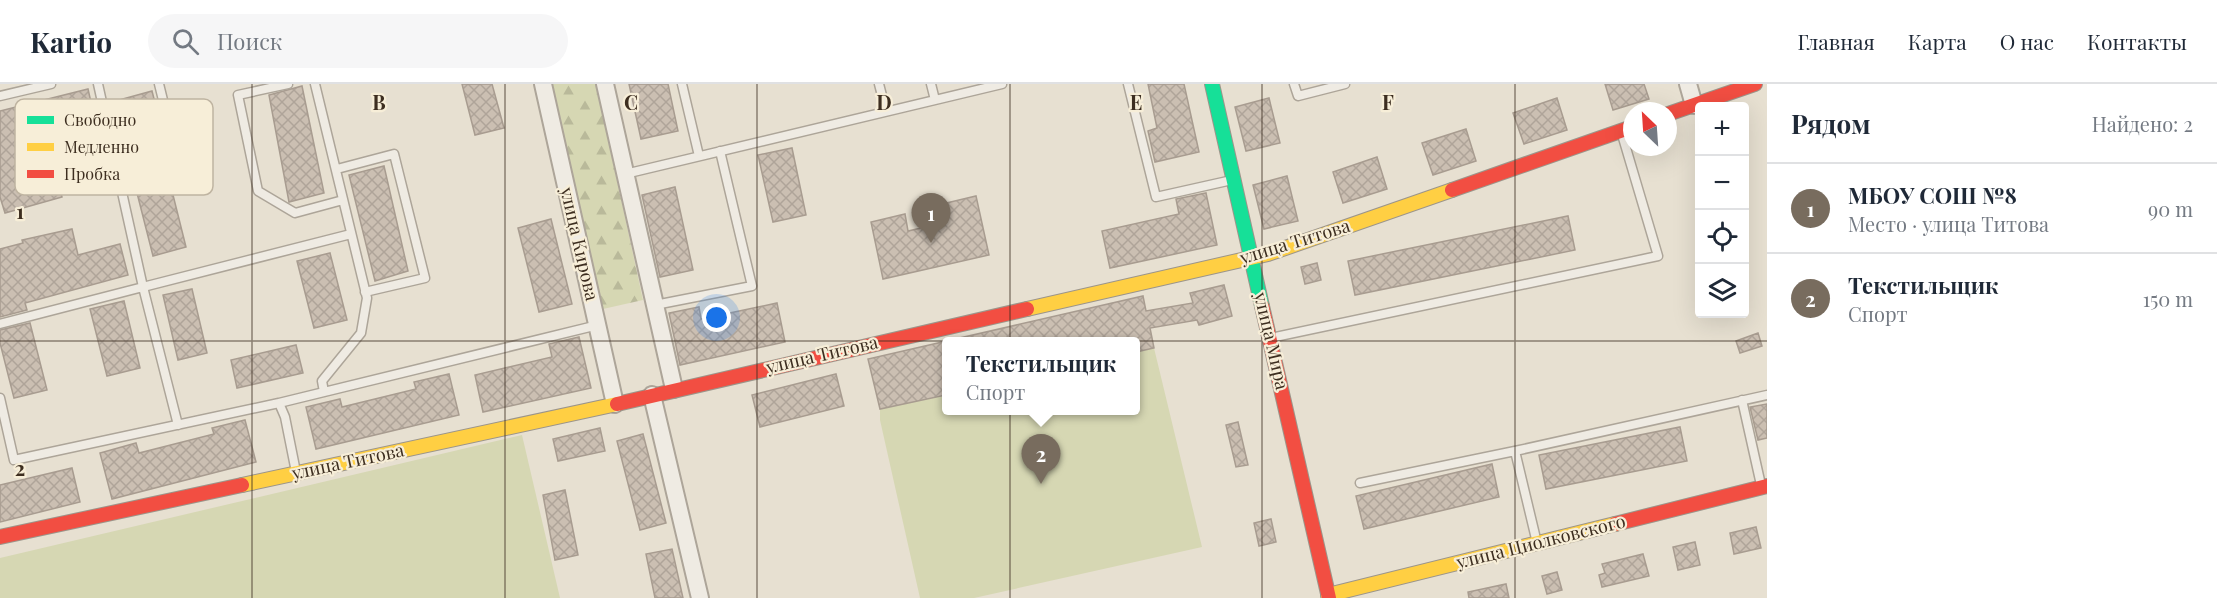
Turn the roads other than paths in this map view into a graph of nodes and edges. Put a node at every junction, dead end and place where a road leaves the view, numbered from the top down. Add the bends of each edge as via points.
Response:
1 (51, 84) edge
2 (98, 84) edge
3 (159, 84) edge
4 (288, 84) edge
5 (315, 84) edge
6 (543, 84) edge
7 (605, 84) edge
8 (682, 84) edge
9 (879, 84) edge
10 (931, 84) edge
11 (1001, 84) edge
12 (1128, 84) edge
13 (1212, 84) edge
14 (1294, 84) edge
15 (1345, 84) edge
16 (1688, 84) edge
17 (1755, 84) edge
18 (0, 96) edge
19 (101, 99) edge
20 (163, 99) edge
21 (935, 100) junction
22 (1694, 105) junction
23 (886, 111) junction
24 (1677, 111) edge
25 (1623, 129) edge
26 (720, 151) junction
27 (699, 156) junction
28 (1634, 156) edge
29 (337, 169) junction
30 (626, 174) junction
31 (1234, 180) junction
32 (123, 195) edge
33 (343, 200) junction
34 (351, 234) junction
35 (1252, 258) junction
36 (143, 287) junction
37 (365, 292) junction
38 (655, 305) junction
39 (0, 324) edge
40 (598, 325) junction
41 (1270, 338) junction
42 (674, 388) junction
43 (324, 392) junction
44 (652, 395) junction
45 (1767, 395) edge
46 (0, 398) edge
47 (1742, 400) junction
48 (279, 403) junction
49 (615, 404) junction
50 (178, 425) junction
51 (1515, 451) junction
52 (296, 473) junction
53 (1359, 483) dead end
54 (1764, 487) edge
55 (0, 537) edge
56 (1537, 543) junction
57 (1324, 597) edge
58 (700, 598) edge

1 - 18 lane
2 - 19 lane
3 - 20 lane
4 - 33 lane via 238,95 258,191 295,213
5 - 29 lane
6 - 40 street, улица Кирова
7 - 30 street
8 - 27 lane
9 - 23 lane
10 - 21 lane
11 - 21 lane
12 - 31 lane via 1156,196
13 - 31 street, улица Мира
14 - 15 lane via 1298,96
16 - 22 street
17 - 22 street
21 - 23 lane
22 - 24 street
23 - 26 lane
25 - 35 street, улица Титова
26 - 27 lane
26 - 38 lane via 752,286
27 - 30 lane
28 - 41 lane via 1658,256
29 - 33 lane
29 - 37 lane via 394,154 426,278
30 - 38 street
31 - 35 street, улица Мира
32 - 36 lane
33 - 34 lane
34 - 36 lane
34 - 37 lane
35 - 41 street, улица Мира
35 - 42 street, улица Титова
36 - 39 lane
36 - 50 lane
37 - 43 lane via 361,333 322,381
38 - 42 street
40 - 43 lane
40 - 49 street, улица Кирова
41 - 57 street, улица Мира
42 - 44 street, улица Титова
43 - 48 lane
44 - 49 street, улица Титова
44 - 58 street
45 - 47 lane
46 - 50 lane via 14,460
47 - 51 lane
47 - 54 lane
48 - 50 lane
48 - 52 lane
49 - 52 street, улица Титова
51 - 53 lane
51 - 56 lane
52 - 55 street, улица Титова
54 - 56 street, улица Циолковского
56 - 57 street, улица Циолковского

